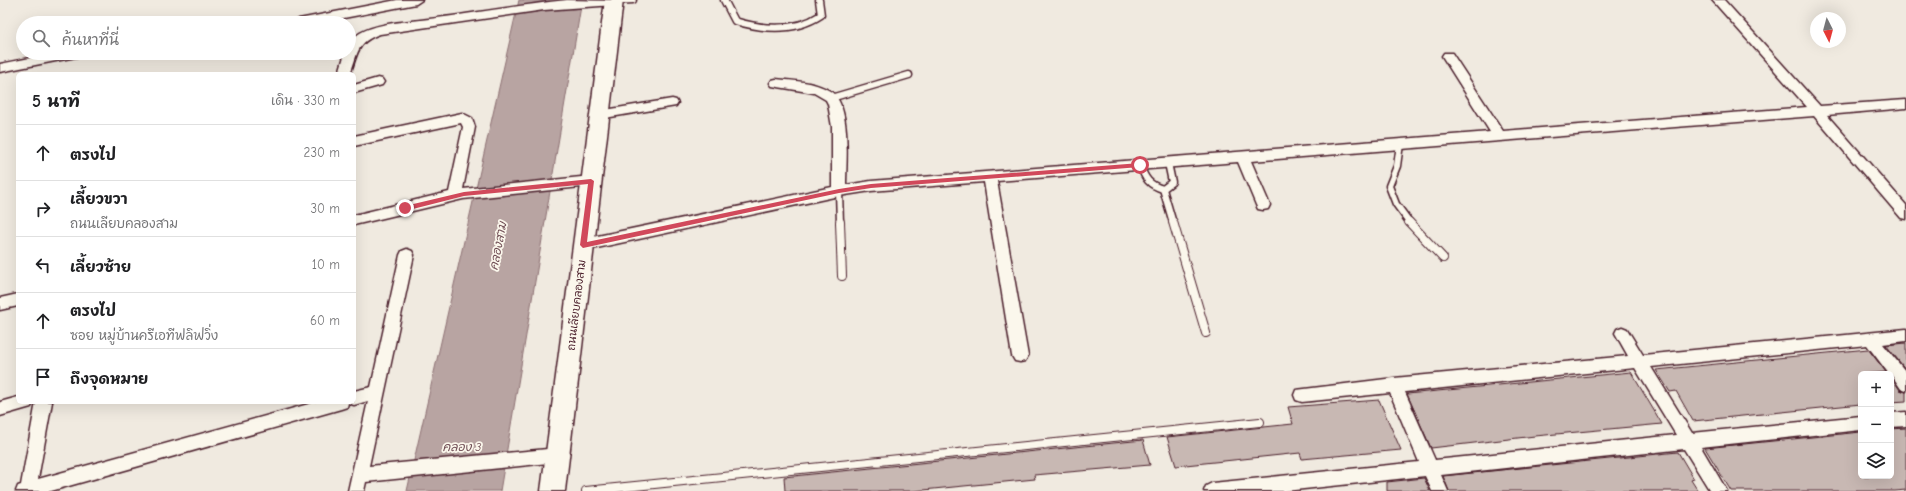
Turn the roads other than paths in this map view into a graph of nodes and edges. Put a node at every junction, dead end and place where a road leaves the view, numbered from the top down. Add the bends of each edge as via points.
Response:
1 (416, 0) edge
2 (620, 0) edge
3 (724, 0) edge
4 (819, 0) edge
5 (1718, 0) edge
6 (335, 16) edge
7 (356, 46) edge
8 (1448, 56) dead end
9 (41, 60) edge
10 (349, 60) edge
11 (0, 68) edge
12 (345, 72) edge
13 (909, 75) dead end
14 (378, 82) dead end
15 (776, 83) dead end
16 (356, 89) edge
17 (831, 98) junction
18 (672, 103) dead end
19 (1906, 104) edge
20 (1817, 111) junction
21 (599, 115) junction
22 (1500, 137) junction
23 (356, 141) edge
24 (1400, 144) junction
25 (1243, 157) junction
26 (1168, 162) junction
27 (1140, 165) junction
28 (990, 177) junction
29 (591, 181) junction
30 (1163, 189) junction
31 (839, 191) junction
32 (459, 195) junction
33 (1263, 205) dead end
34 (1906, 214) edge
35 (356, 220) edge
36 (583, 245) junction
37 (407, 255) dead end
38 (1443, 258) dead end
39 (842, 276) dead end
40 (16, 300) edge
41 (0, 304) edge
42 (1206, 333) dead end
43 (1622, 333) dead end
44 (1906, 335) edge
45 (1870, 338) junction
46 (1020, 356) dead end
47 (1639, 361) junction
48 (1906, 384) edge
49 (1394, 385) junction
50 (378, 392) junction
51 (1302, 394) dead end
52 (356, 398) edge
53 (17, 404) edge
54 (44, 404) edge
55 (335, 404) edge
56 (0, 408) edge
57 (1906, 419) edge
58 (1894, 420) edge
59 (1260, 422) dead end
60 (1858, 423) edge
61 (1688, 441) junction
62 (558, 455) junction
63 (1430, 468) junction
64 (360, 475) junction
65 (26, 490) edge
66 (356, 491) edge
67 (553, 491) edge
68 (586, 491) edge
69 (1212, 491) edge
70 (1440, 491) edge
71 (1719, 491) edge

1 - 6 street
2 - 7 street via 500,12 392,28 365,36
2 - 21 main road, ถนนเลียบคลองสาม
3 - 4 lane via 735,21 767,28 815,20 821,15
5 - 20 street
8 - 22 street
9 - 11 street
10 - 12 street
13 - 17 lane
14 - 16 street
15 - 17 street via 820,91
17 - 31 street via 839,119
18 - 21 street
19 - 20 street
20 - 22 street
20 - 34 street
21 - 29 main road, ถนนเลียบคลองสาม
22 - 24 street
23 - 32 street via 462,118 468,120
24 - 25 street
24 - 38 lane via 1396,168 1390,181 1392,195 1414,228
25 - 26 street
25 - 33 street
26 - 27 street
26 - 30 lane via 1172,182
27 - 28 street
27 - 30 lane via 1147,183
28 - 31 street via 871,186
28 - 46 street
29 - 32 street
29 - 36 main road, ถนนเลียบคลองสาม
30 - 42 lane
31 - 36 street
31 - 39 lane
32 - 35 street
36 - 62 main road, ถนนเลียบคลองสาม
37 - 50 street
40 - 41 street
43 - 47 street
44 - 45 street
45 - 47 street
45 - 48 street
47 - 49 street
47 - 61 street
49 - 51 street
49 - 63 street
50 - 52 street
50 - 64 street
53 - 56 street
54 - 65 street
55 - 65 street
57 - 58 street
59 - 68 lane
60 - 61 street
61 - 63 street
61 - 71 street
62 - 64 street
62 - 67 main road, ถนนเลียบคลองสาม
63 - 69 street
63 - 70 street
64 - 66 street

